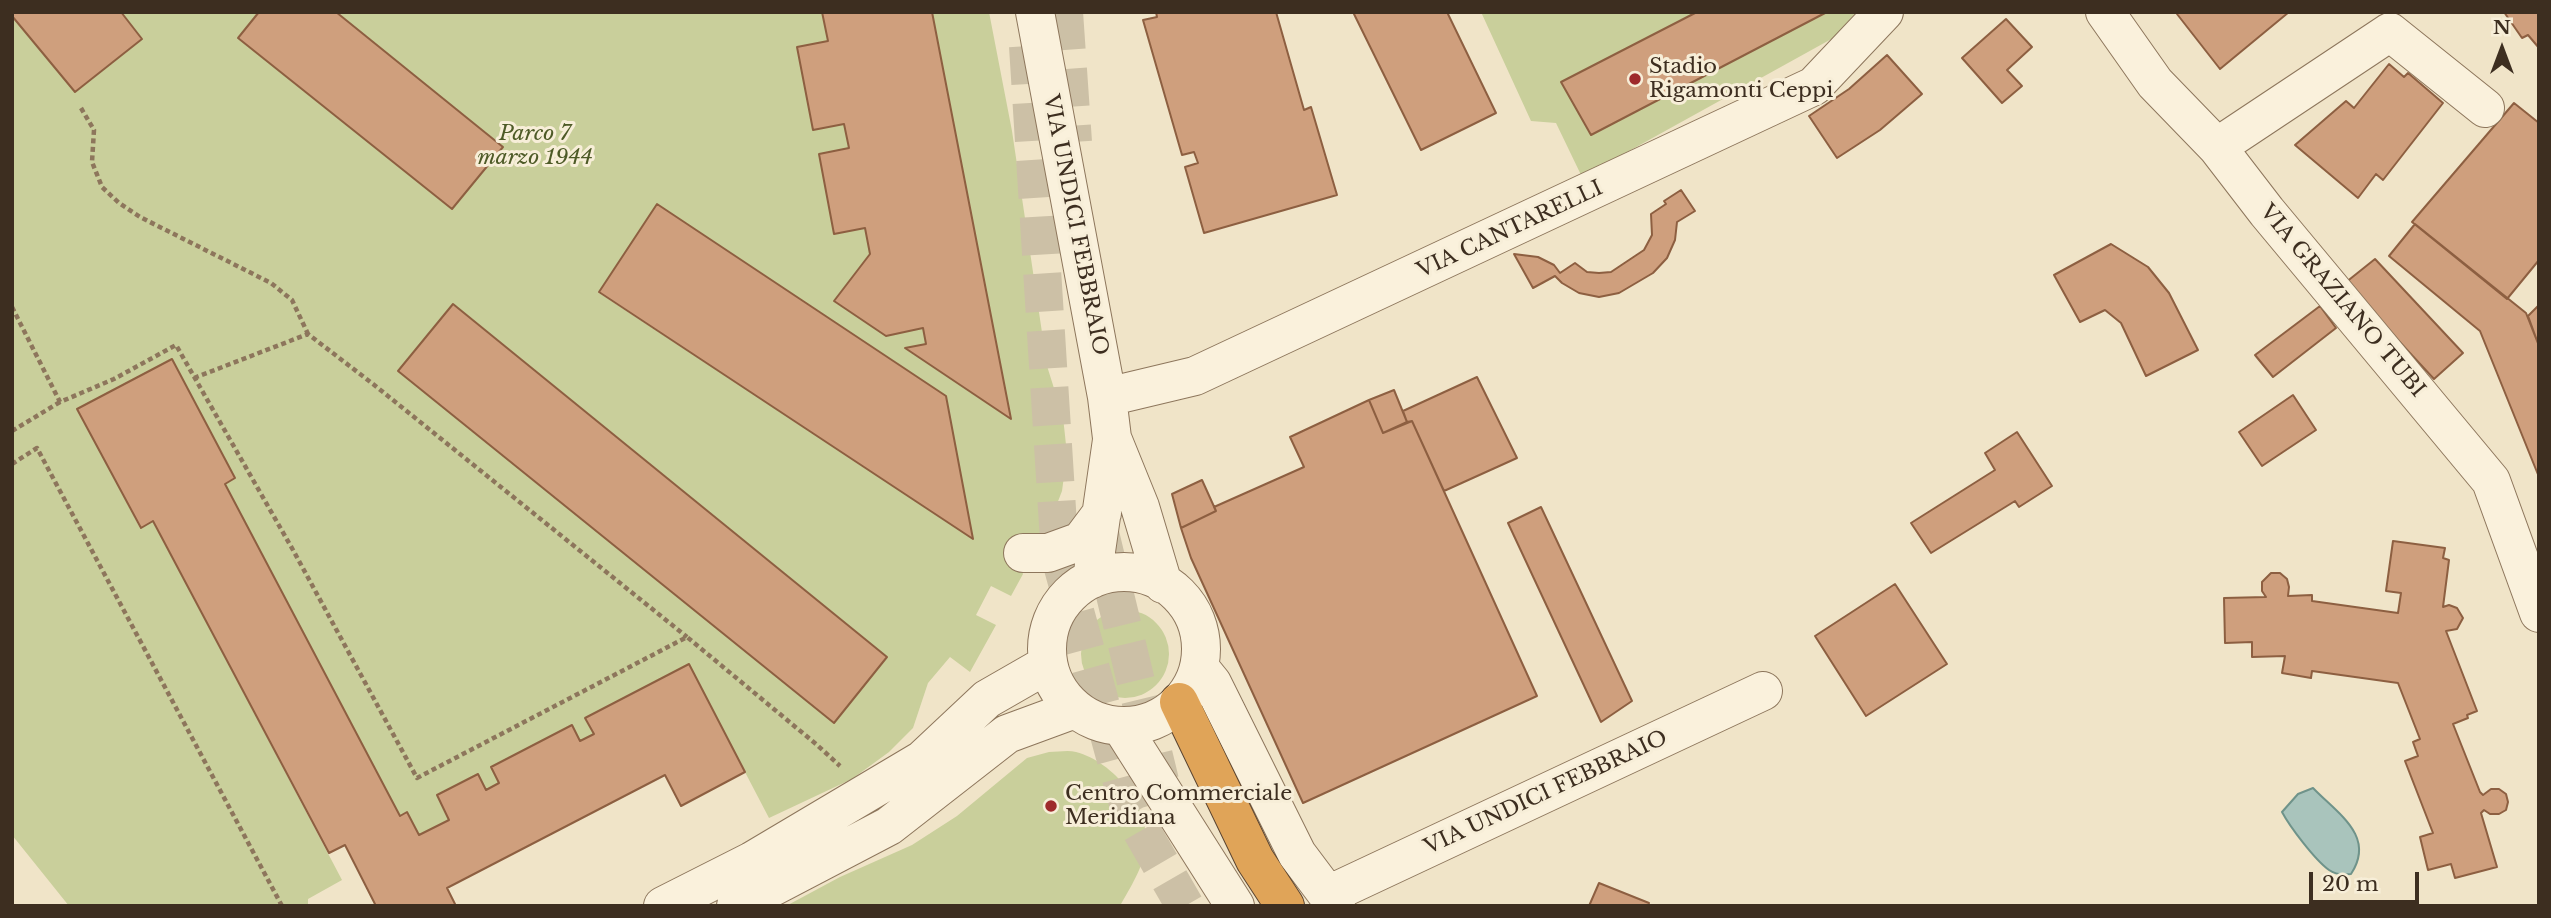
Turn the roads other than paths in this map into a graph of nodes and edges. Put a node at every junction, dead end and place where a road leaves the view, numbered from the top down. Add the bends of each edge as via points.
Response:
1 (1035, 12) edge
2 (1884, 12) edge
3 (2105, 12) edge
4 (2485, 108) dead end
5 (2217, 147) junction
6 (1107, 397) junction
7 (1112, 438) junction
8 (1101, 513) junction
9 (1163, 584) junction
10 (1079, 589) junction
11 (2539, 613) edge
12 (1048, 664) junction
13 (1199, 667) junction
14 (1763, 691) dead end
15 (1179, 702) junction
16 (1075, 709) junction
17 (1121, 726) junction
18 (1332, 900) edge
19 (663, 906) edge
20 (736, 906) edge
21 (1235, 906) edge
22 (1285, 906) edge

1 - 6 street, VIA UNDICI FEBBRAIO
2 - 6 street, VIA CANTARELLI via 1814,86 1195,376
3 - 5 street, VIA GRAZIANO TUBI via 2155,83
4 - 5 street via 2390,32
5 - 11 street, VIA GRAZIANO TUBI via 2491,481
6 - 7 street, VIA UNDICI FEBBRAIO
7 - 8 street, VIA UNDICI FEBBRAIO
7 - 9 street, VIA UNDICI FEBBRAIO via 1140,507
8 - 10 street, VIA UNDICI FEBBRAIO
8 - 10 street via 1081,541 1048,553 1023,553
9 - 10 street, VIA UNDICI FEBBRAIO via 1142,574 1115,573
9 - 13 street, VIA UNDICI FEBBRAIO via 1179,596 1197,624
10 - 12 street, VIA UNDICI FEBBRAIO via 1058,608 1049,632
12 - 16 street, VIA UNDICI FEBBRAIO via 1057,688
12 - 19 street via 987,699 922,760 752,861
13 - 15 street, VIA UNDICI FEBBRAIO
13 - 18 street, VIA UNDICI FEBBRAIO via 1213,683 1297,854
14 - 18 street, VIA UNDICI FEBBRAIO
15 - 17 street, VIA UNDICI FEBBRAIO via 1160,717
15 - 22 highway via 1255,860
16 - 17 street, VIA UNDICI FEBBRAIO via 1096,721
16 - 20 street via 1007,734 889,825
17 - 21 street

